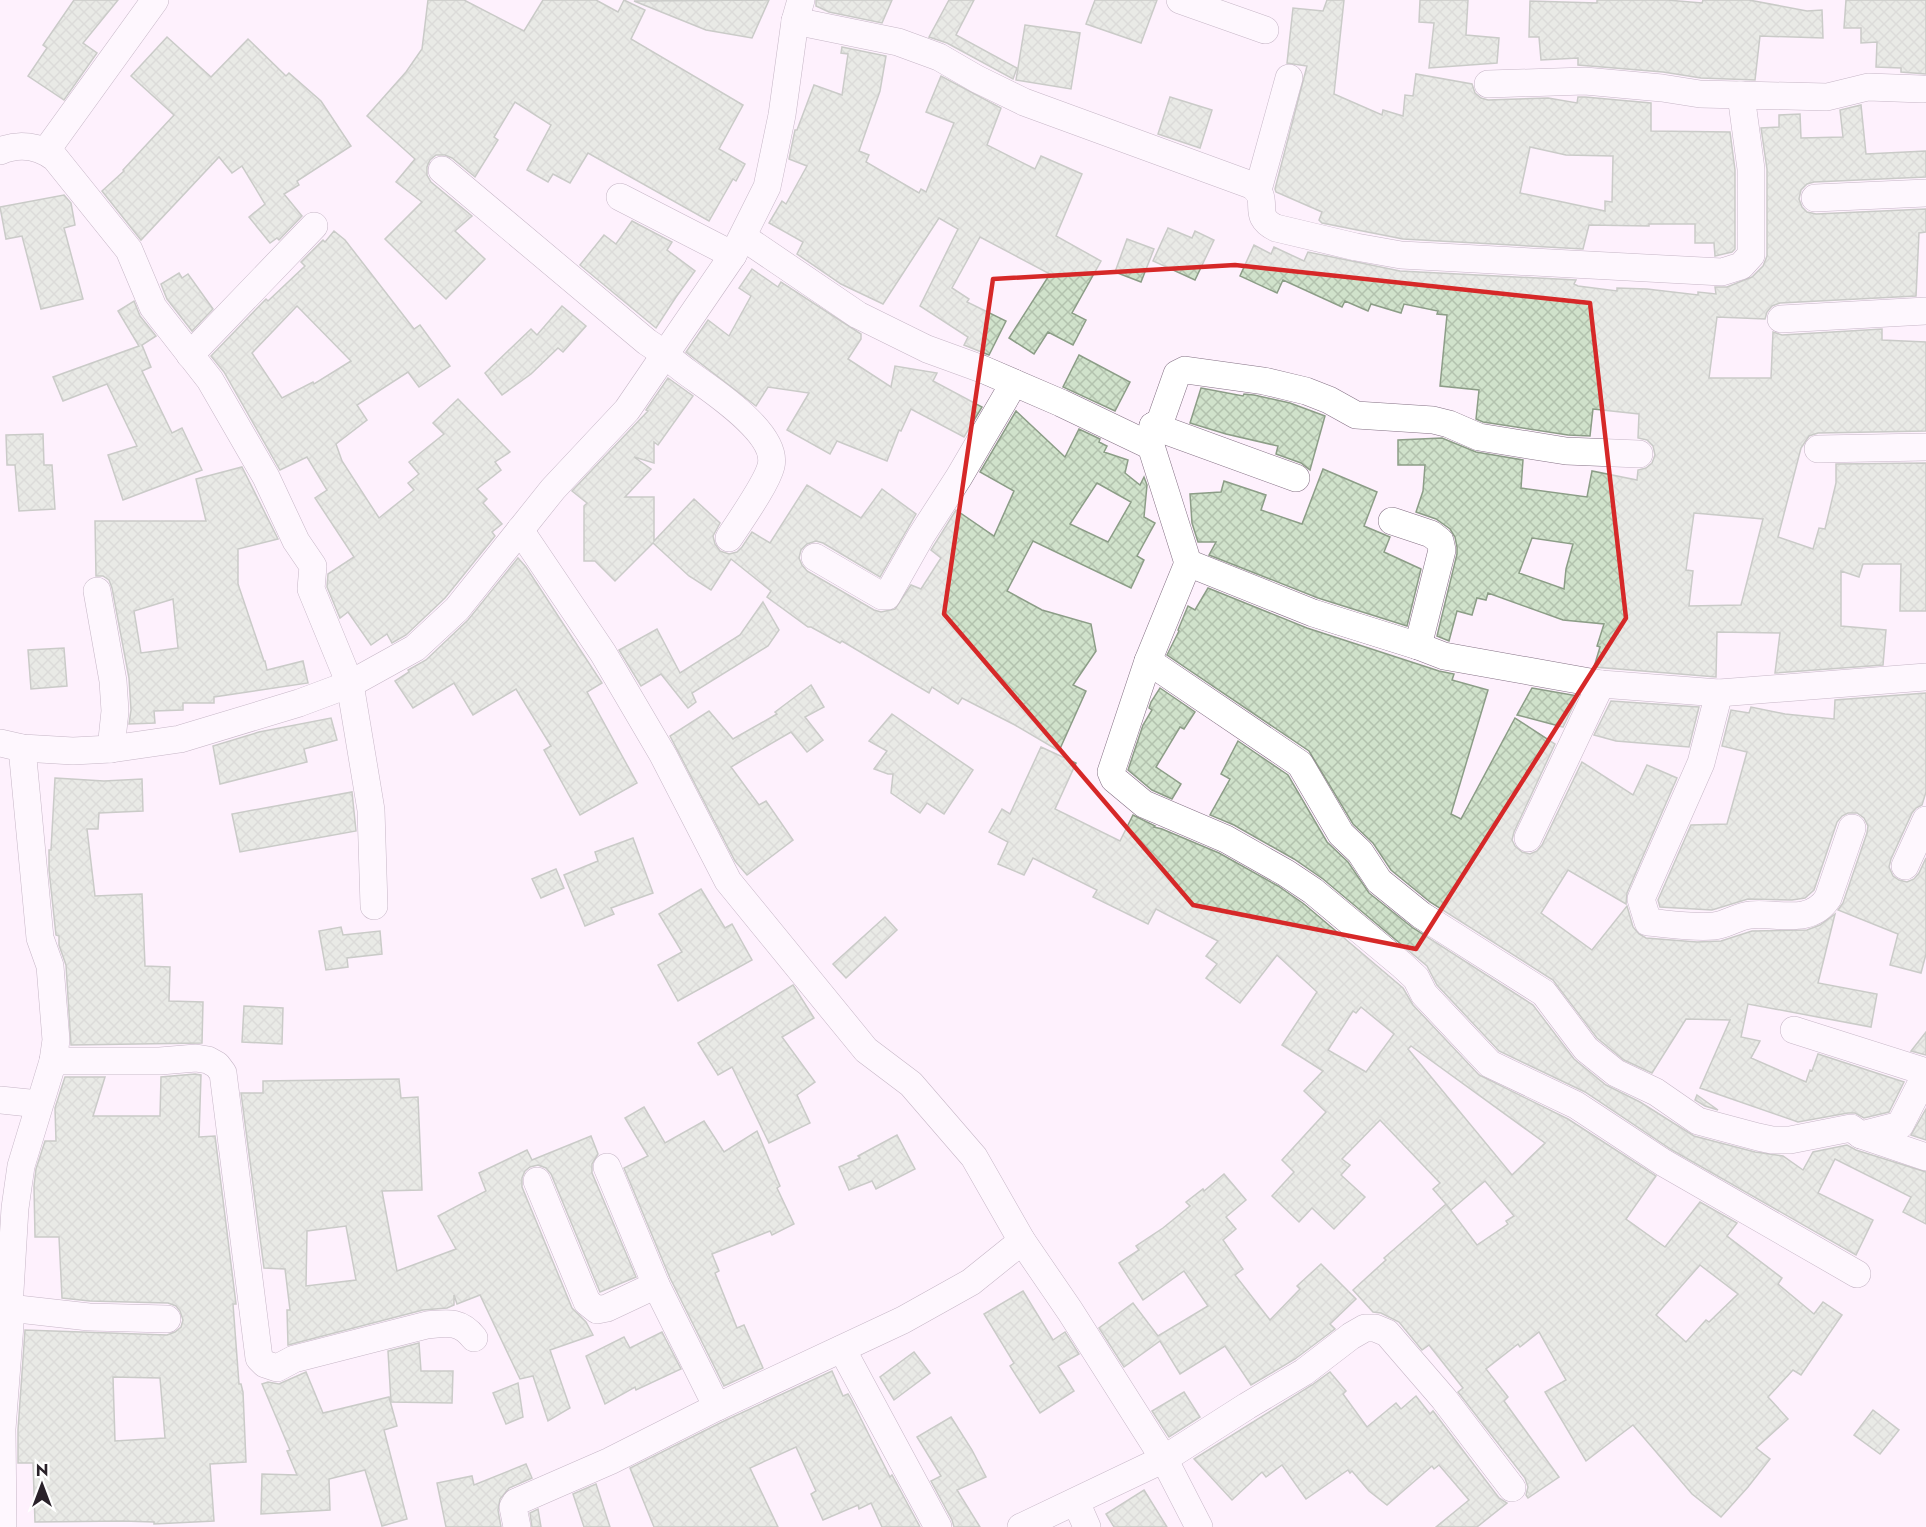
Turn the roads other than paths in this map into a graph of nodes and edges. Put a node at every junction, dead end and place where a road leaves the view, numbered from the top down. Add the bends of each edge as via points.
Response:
1 (155, 0) edge
2 (1180, 0) edge
3 (798, 10) edge
4 (1265, 30) dead end
5 (1289, 78) dead end
6 (1488, 84) dead end
7 (1922, 88) dead end
8 (1741, 95) junction
9 (0, 151) edge
10 (46, 151) junction
11 (442, 170) dead end
12 (1258, 190) junction
13 (1926, 193) edge
14 (620, 196) dead end
15 (1815, 198) dead end
16 (314, 226) dead end
17 (738, 246) junction
18 (1926, 311) edge
19 (1781, 319) dead end
20 (667, 354) junction
21 (190, 355) junction
22 (1014, 383) junction
23 (1152, 436) junction
24 (1926, 447) edge
25 (1818, 449) dead end
26 (1639, 454) dead end
27 (1296, 478) dead end
28 (1392, 520) dead end
29 (520, 530) junction
30 (729, 538) dead end
31 (815, 557) dead end
32 (1188, 563) junction
33 (97, 591) dead end
34 (1418, 646) junction
35 (1148, 661) junction
36 (1926, 677) edge
37 (350, 684) junction
38 (1601, 684) junction
39 (1719, 693) junction
40 (11, 745) edge
41 (111, 748) junction
42 (1926, 820) edge
43 (1852, 828) dead end
44 (1528, 838) dead end
45 (1905, 866) dead end
46 (374, 906) dead end
47 (1794, 1030) dead end
48 (53, 1060) junction
49 (1926, 1073) edge
50 (0, 1100) edge
51 (39, 1104) junction
52 (1861, 1135) junction
53 (1926, 1157) edge
54 (607, 1167) dead end
55 (537, 1180) dead end
56 (7, 1207) edge
57 (1022, 1241) junction
58 (1857, 1274) dead end
59 (656, 1285) junction
60 (6, 1319) edge
61 (167, 1319) dead end
62 (474, 1338) dead end
63 (842, 1348) junction
64 (717, 1407) junction
65 (1164, 1459) junction
66 (1512, 1488) dead end
67 (1076, 1502) junction
68 (3, 1527) edge
69 (517, 1527) edge
70 (938, 1527) edge
71 (1021, 1527) edge
72 (1087, 1527) edge
73 (1199, 1527) edge

1 - 10 street
2 - 4 street
3 - 12 street via 939,57 1024,102
3 - 17 street via 767,187
5 - 12 street
6 - 8 street via 1585,81
7 - 8 street via 1868,87 1827,97
8 - 12 street via 1750,169 1751,255 1734,270 1401,255 1276,228 1262,216
9 - 10 street via 17,147
10 - 21 street via 129,250 153,307
11 - 20 street via 647,342
13 - 15 street
14 - 17 street
16 - 21 street
17 - 20 street
17 - 22 street via 858,315 927,349
18 - 19 street
20 - 29 street via 627,410
20 - 30 street via 740,412 770,446 771,466
21 - 37 street via 266,477 296,541 313,566 311,589
22 - 23 street
22 - 31 street via 887,596
23 - 26 street via 1177,374 1185,370 1306,391 1356,415 1433,420 1479,436 1566,451
23 - 27 street
23 - 32 street
24 - 25 street
28 - 34 street via 1431,534 1440,541 1442,550
29 - 37 street via 457,609 415,648
29 - 57 street via 603,653 663,755 728,880 866,1050 911,1084 974,1157
32 - 34 street via 1313,613
32 - 35 street
33 - 41 street via 115,711
34 - 38 street via 1444,656
35 - 52 street via 1300,764 1341,834 1360,852 1378,881 1421,915 1544,993 1586,1048 1616,1073 1656,1092 1698,1121 1758,1137 1790,1140 1851,1128
35 - 58 street via 1111,772 1126,791 1144,804 1226,839 1313,891 1402,964 1416,978 1424,994 1490,1064 1576,1105 1664,1163
36 - 39 street
37 - 41 street via 180,739
37 - 46 street via 371,810
38 - 39 street
38 - 44 street
39 - 43 street via 1701,763 1641,899 1648,922 1715,926 1748,915 1813,913 1828,898
40 - 41 street via 73,751
40 - 48 street via 40,938 50,966 56,1040
42 - 45 street
47 - 49 street
48 - 51 street
48 - 62 street via 196,1058 208,1060 223,1072 259,1358 265,1364 277,1368 294,1359 427,1324 457,1324
49 - 52 street via 1900,1125
50 - 51 street
51 - 56 street
52 - 53 street
54 - 59 street
55 - 59 street via 587,1302 597,1310 607,1308
56 - 60 street
57 - 63 street via 971,1282
57 - 65 street
59 - 64 street
60 - 61 street
60 - 68 street
63 - 64 street
63 - 70 street
64 - 69 street via 610,1461 516,1502 513,1508
65 - 66 street via 1304,1372 1352,1336 1365,1328 1375,1328 1387,1333 1444,1399
65 - 67 street
65 - 73 street
67 - 71 street
67 - 72 street

